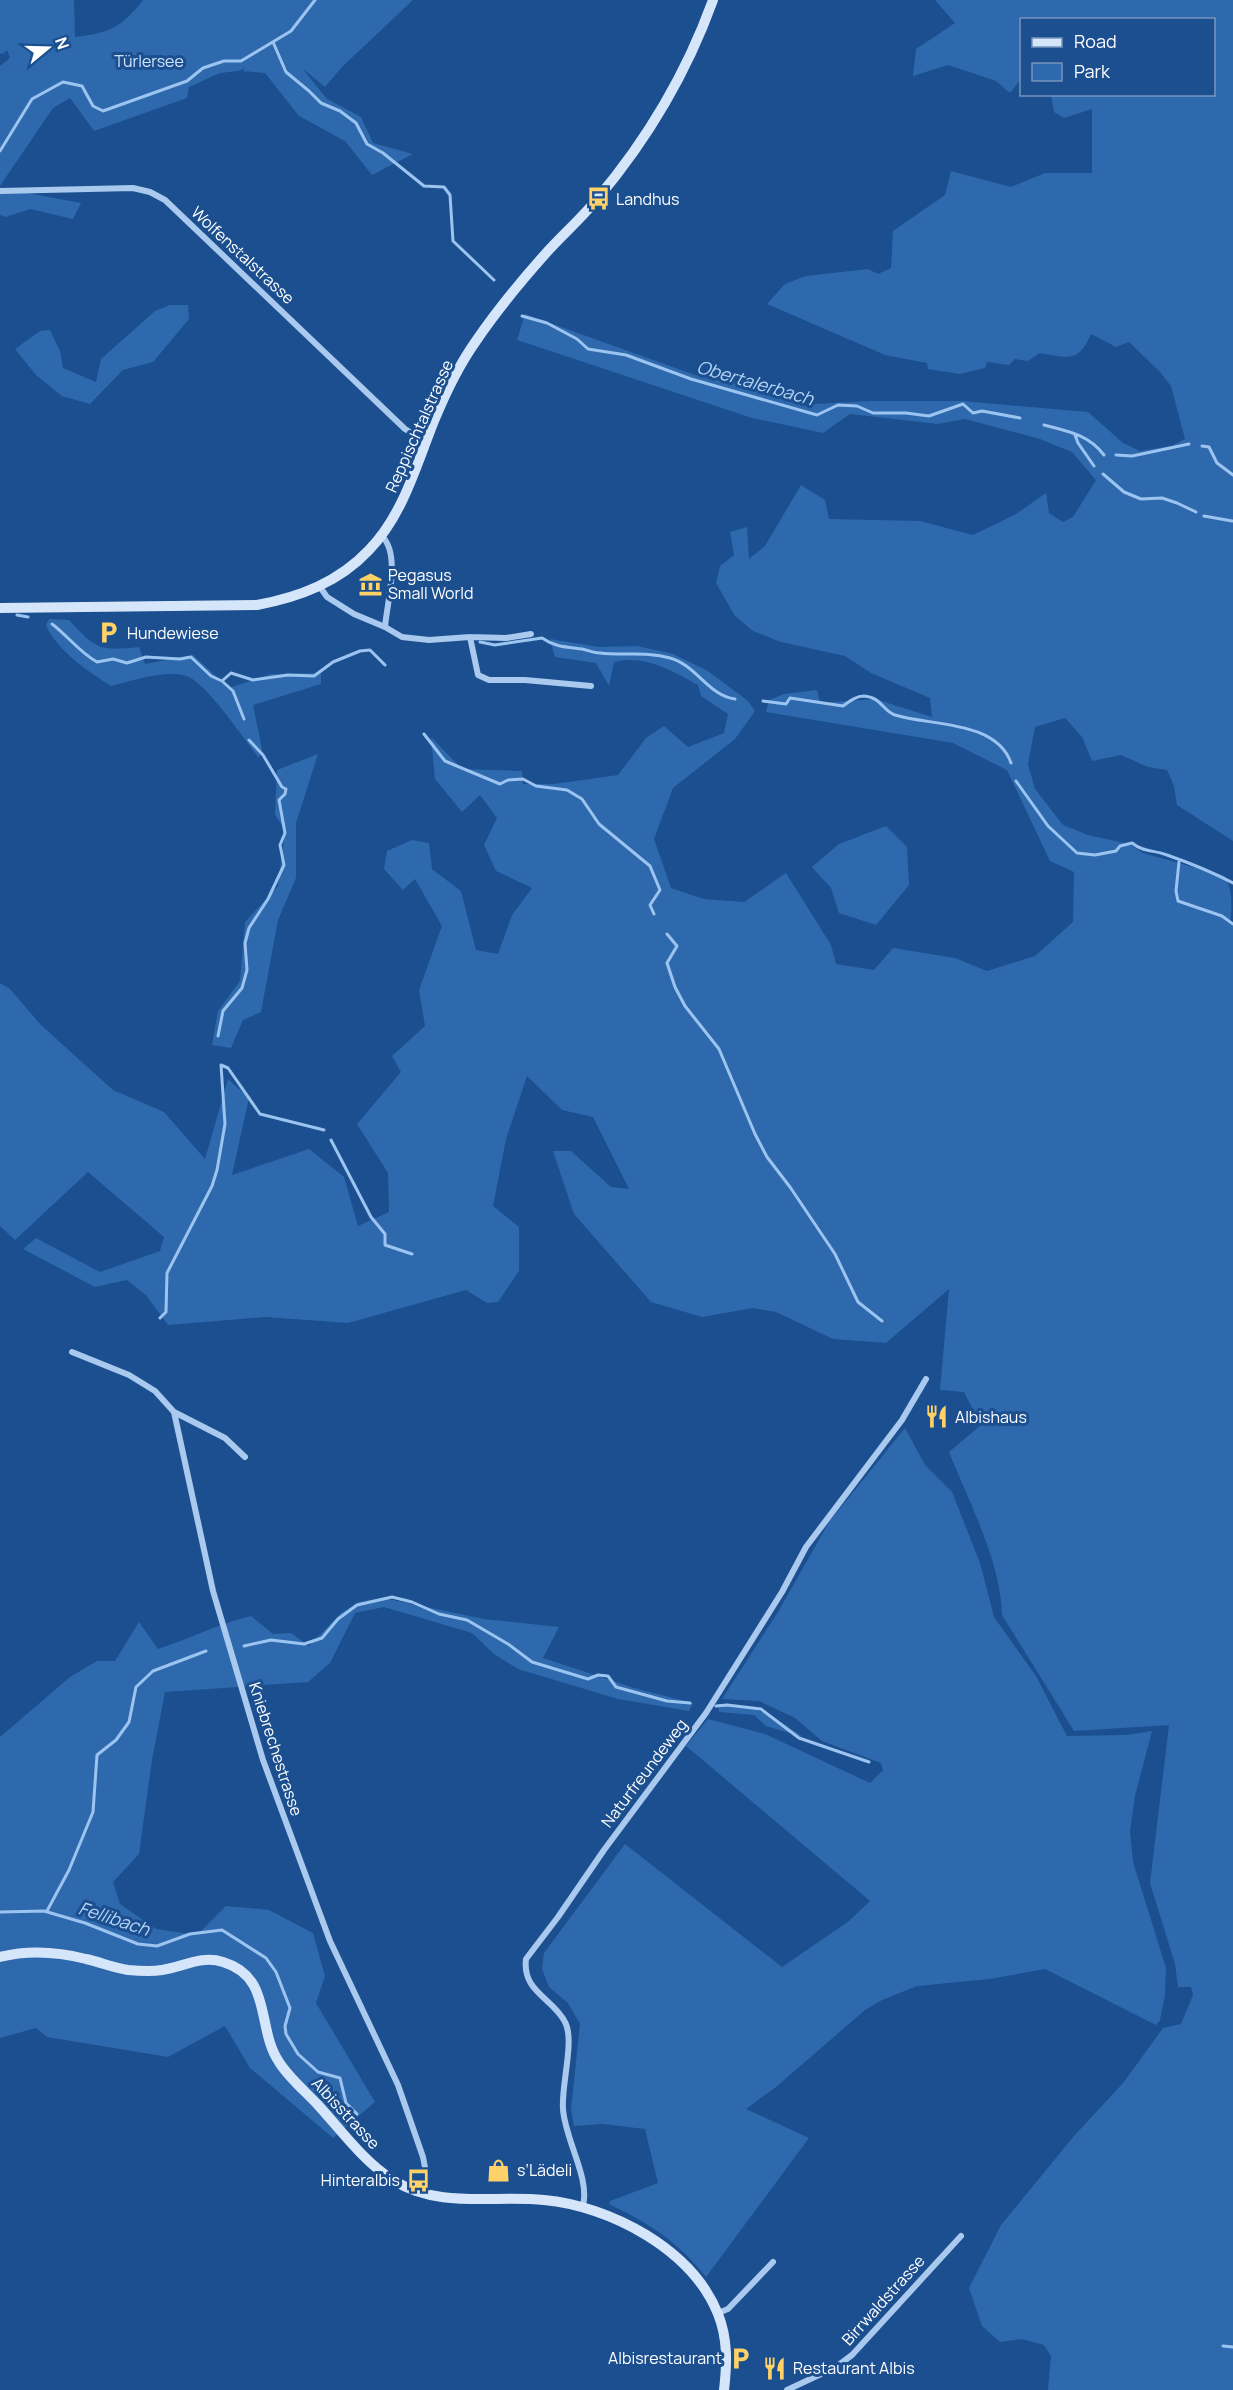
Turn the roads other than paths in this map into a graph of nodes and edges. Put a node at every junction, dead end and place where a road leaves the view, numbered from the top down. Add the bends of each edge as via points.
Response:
1 (713, 0) edge
2 (0, 191) edge
3 (427, 442) junction
4 (382, 536) junction
5 (320, 587) junction
6 (0, 608) edge
7 (385, 627) junction
8 (531, 634) dead end
9 (470, 637) junction
10 (591, 686) dead end
11 (72, 1352) dead end
12 (926, 1379) dead end
13 (174, 1412) junction
14 (245, 1457) dead end
15 (0, 1957) edge
16 (424, 2194) junction
17 (583, 2206) junction
18 (961, 2236) dead end
19 (773, 2262) dead end
20 (718, 2313) junction
21 (724, 2390) edge
22 (787, 2390) edge

1 - 3 main road, Reppischtalstrasse via 685,64 639,144 598,199 547,252 476,341 447,393
2 - 3 street, Wolfenstalstrasse via 133,188 165,200 405,429
3 - 4 main road, Reppischtalstrasse via 405,496
4 - 5 main road, Reppischtalstrasse via 353,565
4 - 7 street via 392,556
5 - 6 main road, Reppischtalstrasse via 282,601 232,607
5 - 7 street via 327,597 354,614
7 - 9 street via 402,637
8 - 9 street
9 - 10 street via 478,675 489,680
11 - 13 street via 129,1375 155,1391
12 - 17 street, Naturfreundeweg via 902,1420 806,1547 777,1601 706,1713 526,1959 527,1978 560,2014 568,2031 563,2109 583,2186
13 - 14 street via 225,1438
13 - 16 street, Kniebrechestrasse via 213,1591 263,1760 330,1941 398,2085 423,2157 428,2178
15 - 16 main road, Albisstrasse via 31,1952 63,1954 151,1971 208,1960 226,1963 240,1971 259,1995 273,2050 285,2070 378,2168 394,2181
16 - 17 main road, Albisstrasse via 453,2199 542,2199
17 - 20 main road, Albisstrasse via 623,2222 665,2249 701,2285
18 - 22 street, Birrwaldstrasse via 852,2355
19 - 20 street via 728,2309
20 - 21 main road, Albisstrasse via 727,2349

